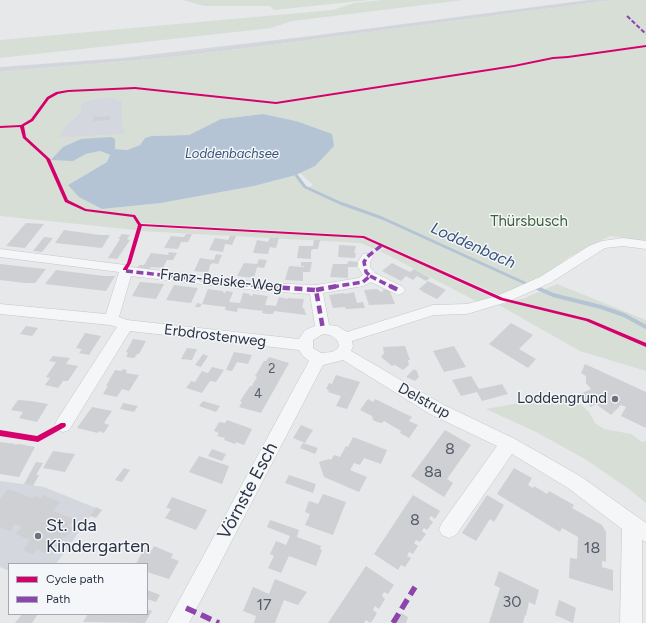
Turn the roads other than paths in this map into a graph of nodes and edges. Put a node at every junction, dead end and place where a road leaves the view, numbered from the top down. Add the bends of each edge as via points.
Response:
1 (646, 245) edge
2 (0, 254) edge
3 (367, 257) dead end
4 (126, 271) junction
5 (370, 276) junction
6 (316, 290) junction
7 (398, 290) dead end
8 (0, 310) edge
9 (118, 323) junction
10 (323, 329) junction
11 (305, 345) junction
12 (343, 346) junction
13 (318, 359) junction
14 (63, 425) dead end
15 (509, 444) junction
16 (449, 529) dead end
17 (639, 529) edge
18 (178, 623) edge
19 (631, 623) edge

1 - 12 street via 623,242 602,245 545,280 502,299 466,309 433,310
2 - 4 street, Franz-Beiske-Weg via 123,267
3 - 5 street via 364,267
4 - 6 street, Franz-Beiske-Weg via 264,287
4 - 9 street
5 - 6 street, Franz-Beiske-Weg via 364,282
5 - 7 street
6 - 10 street
8 - 9 street, Erbdrostenweg
9 - 11 street, Erbdrostenweg
9 - 14 street
10 - 11 street via 310,334
10 - 12 street via 336,332
11 - 13 street via 307,351
12 - 13 street via 336,357
12 - 15 street, Delstrup via 436,409
13 - 18 street, Vörnste Esch
15 - 16 street
15 - 17 street, Delstrup via 574,482
17 - 19 street

